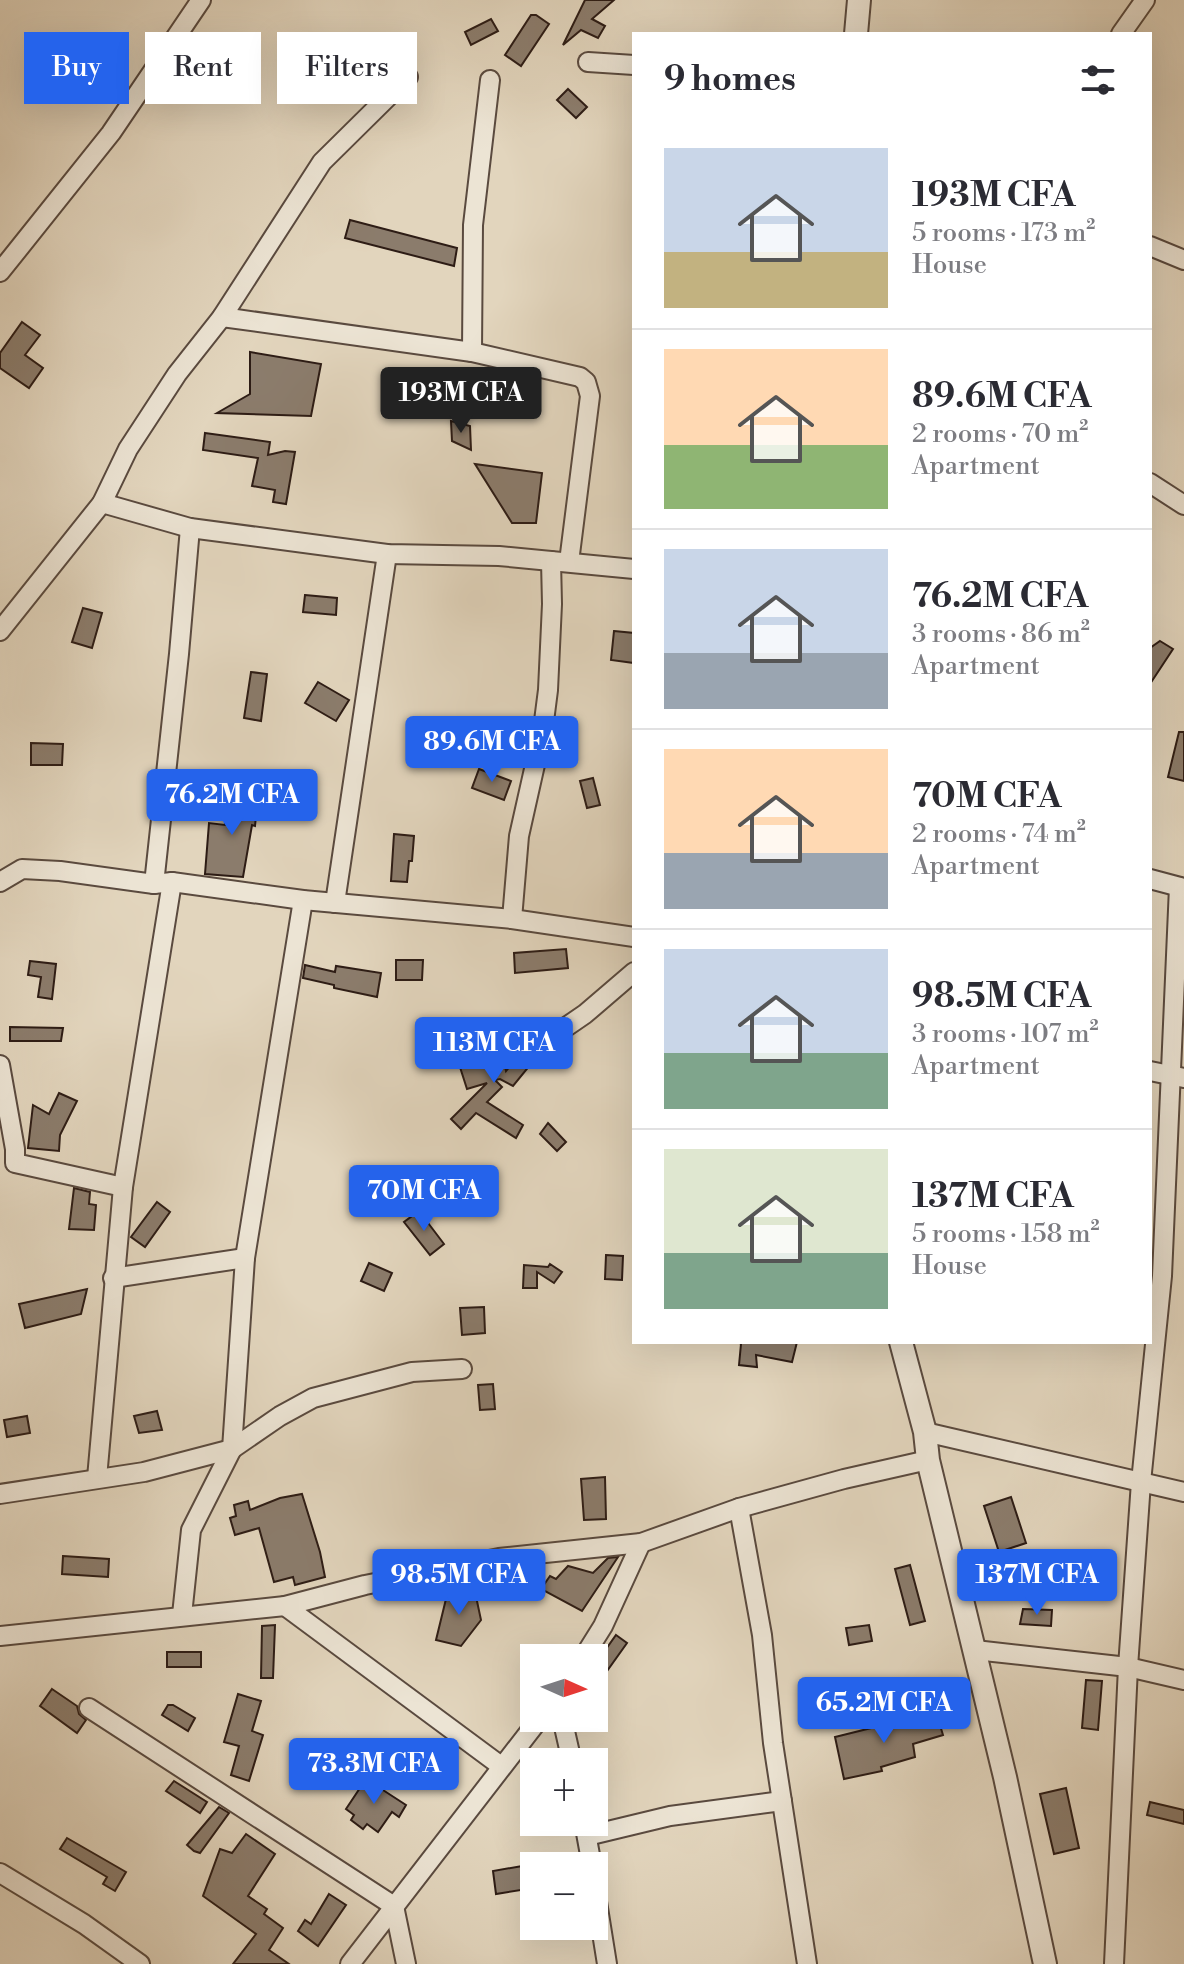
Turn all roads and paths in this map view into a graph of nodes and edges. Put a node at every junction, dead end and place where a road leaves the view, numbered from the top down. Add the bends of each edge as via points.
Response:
1 (201, 0) edge
2 (859, 0) edge
3 (1145, 0) edge
4 (856, 32) edge
5 (1122, 32) edge
6 (588, 62) dead end
7 (632, 65) edge
8 (490, 80) dead end
9 (381, 104) edge
10 (1152, 247) edge
11 (1184, 260) edge
12 (0, 272) edge
13 (222, 317) junction
14 (472, 352) junction
15 (1152, 484) edge
16 (102, 503) junction
17 (1184, 505) edge
18 (190, 528) junction
19 (387, 554) junction
20 (560, 562) junction
21 (632, 569) edge
22 (0, 631) edge
23 (1152, 880) edge
24 (0, 882) edge
25 (163, 883) junction
26 (1181, 887) edge
27 (303, 900) junction
28 (335, 903) junction
29 (512, 919) junction
30 (632, 937) edge
31 (632, 974) edge
32 (550, 1038) dead end
33 (0, 1065) edge
34 (1152, 1071) edge
35 (1177, 1076) edge
36 (8, 1149) edge
37 (123, 1187) junction
38 (245, 1258) junction
39 (113, 1278) junction
40 (902, 1344) edge
41 (462, 1369) dead end
42 (925, 1432) junction
43 (232, 1449) junction
44 (928, 1460) junction
45 (97, 1478) junction
46 (1141, 1482) junction
47 (1184, 1492) edge
48 (0, 1494) edge
49 (739, 1508) junction
50 (641, 1543) junction
51 (285, 1606) junction
52 (182, 1615) junction
53 (0, 1636) edge
54 (592, 1644) edge
55 (975, 1650) junction
56 (1128, 1667) junction
57 (1184, 1680) edge
58 (89, 1708) dead end
59 (529, 1732) edge
60 (501, 1766) junction
61 (782, 1801) junction
62 (608, 1826) edge
63 (0, 1873) edge
64 (394, 1906) junction
65 (603, 1940) edge
66 (140, 1964) edge
67 (350, 1964) edge
68 (406, 1964) edge
69 (607, 1964) edge
70 (807, 1964) edge
71 (1045, 1964) edge
72 (1114, 1964) edge

1 - 12 street via 111,133
2 - 4 street
3 - 5 street
6 - 7 street
8 - 14 street via 473,225
9 - 13 street via 322,162
10 - 11 street
13 - 14 street
13 - 16 street via 128,449
14 - 20 street via 572,374 586,382 590,396
15 - 17 street
16 - 18 street
16 - 22 street
18 - 19 street
18 - 25 street
19 - 20 street
19 - 28 street
20 - 21 street
20 - 29 street via 543,729 519,836
23 - 26 street
24 - 25 street via 22,869
25 - 27 street
25 - 37 street
26 - 35 street
27 - 28 street
27 - 38 street
28 - 29 street
29 - 30 street
31 - 32 street
33 - 36 street
34 - 35 street
35 - 46 street
36 - 37 street via 15,1163 35,1170
37 - 39 street
38 - 39 street
38 - 43 street
39 - 45 street
40 - 42 street
41 - 43 street via 412,1372 313,1398
42 - 44 street
42 - 46 street
43 - 45 street via 144,1472
43 - 52 street via 191,1530
44 - 49 street
44 - 55 street
45 - 48 street
46 - 47 street
46 - 56 street
49 - 50 street
49 - 61 street via 762,1635
50 - 51 street via 499,1558
50 - 54 street
51 - 52 street
51 - 60 street
52 - 53 street
55 - 56 street
55 - 71 street
56 - 57 street
56 - 72 street
58 - 64 street
59 - 60 street
60 - 64 street
61 - 62 street
61 - 70 street
63 - 66 street
64 - 67 street
64 - 68 street
65 - 69 street

